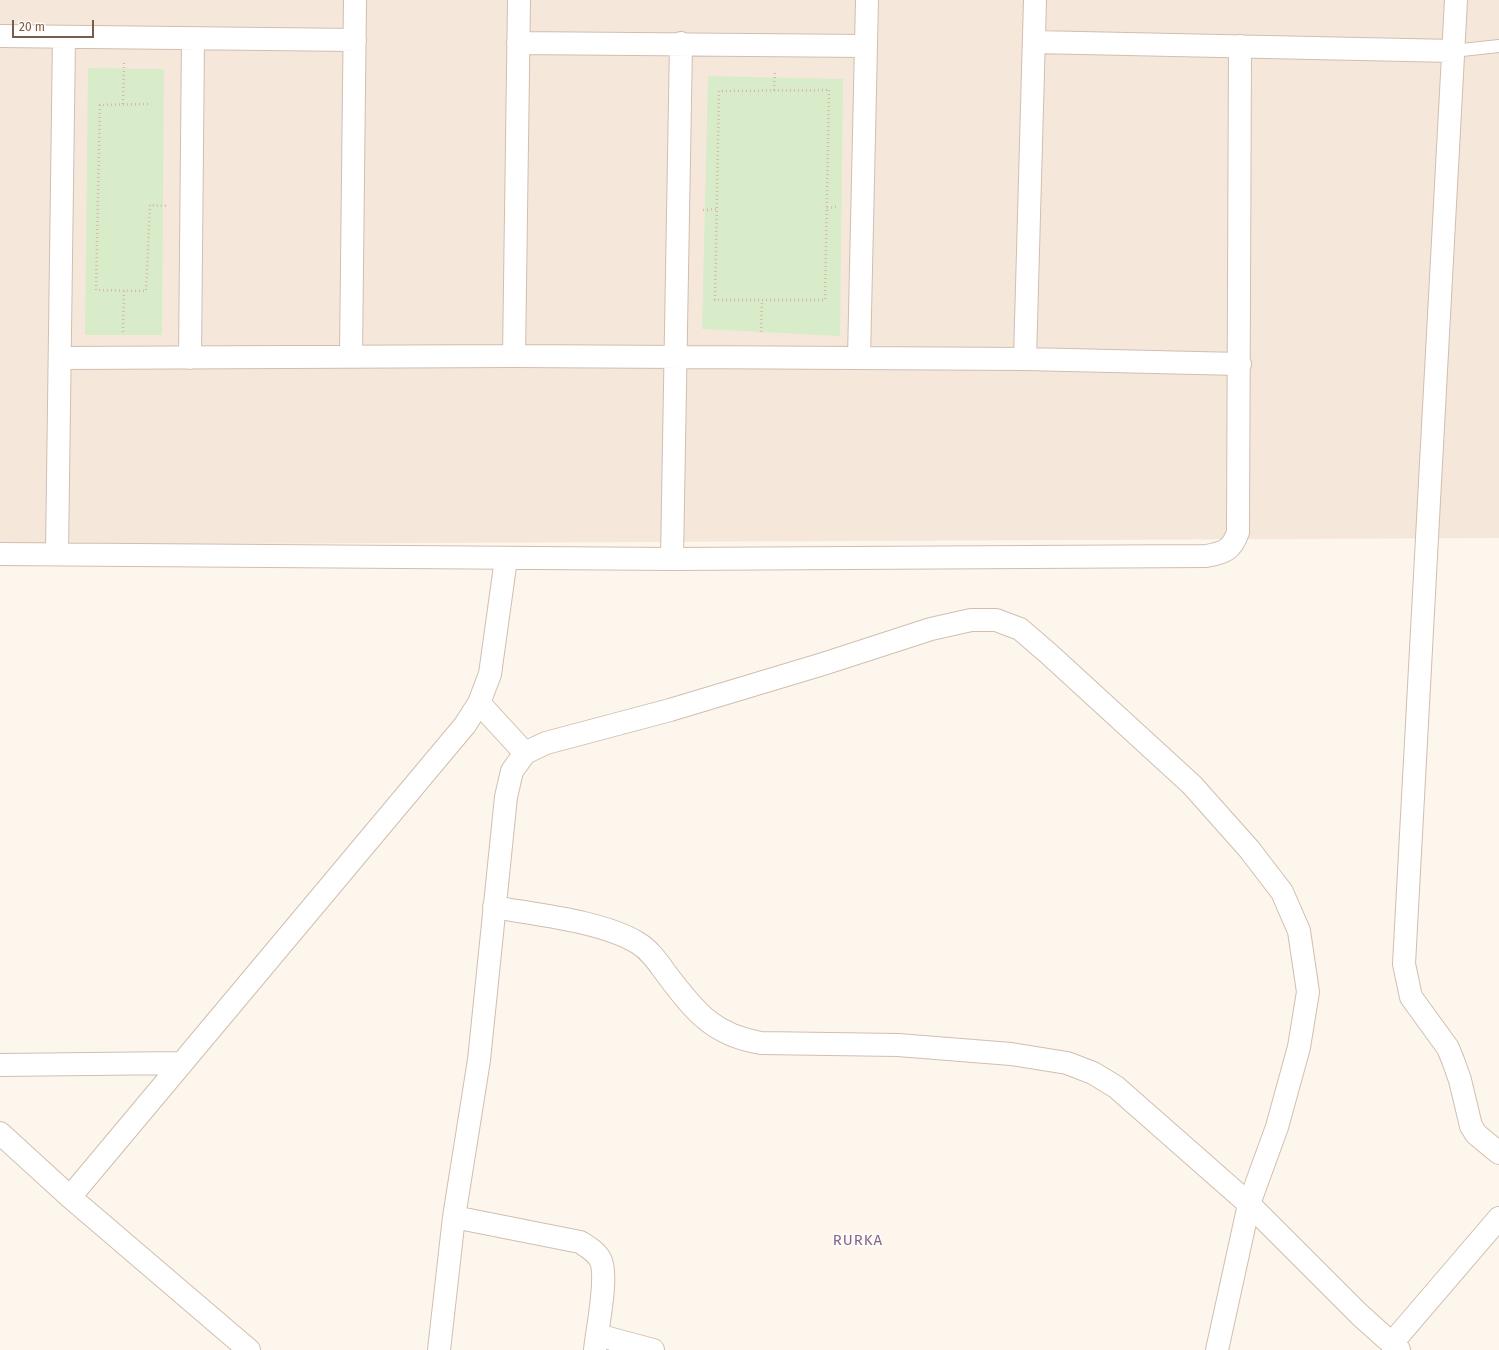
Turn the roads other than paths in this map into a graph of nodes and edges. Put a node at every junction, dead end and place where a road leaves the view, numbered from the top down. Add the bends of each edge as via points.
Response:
1 (355, 0) edge
2 (519, 0) edge
3 (867, 0) edge
4 (1035, 0) edge
5 (1456, 0) edge
6 (0, 36) edge
7 (64, 37) junction
8 (193, 39) junction
9 (355, 40) junction
10 (1034, 42) junction
11 (518, 43) junction
12 (681, 43) junction
13 (866, 46) junction
14 (1240, 46) junction
15 (1499, 46) edge
16 (1453, 51) junction
17 (352, 355) junction
18 (514, 356) junction
19 (60, 358) junction
20 (190, 358) junction
21 (676, 358) junction
22 (859, 358) junction
23 (1025, 359) junction
24 (1240, 364) junction
25 (57, 553) junction
26 (0, 554) edge
27 (506, 559) junction
28 (672, 560) junction
29 (479, 703) junction
30 (525, 753) junction
31 (494, 907) junction
32 (181, 1063) junction
33 (0, 1066) edge
34 (0, 1133) edge
35 (1499, 1153) edge
36 (70, 1197) junction
37 (1249, 1204) junction
38 (454, 1217) junction
39 (1499, 1218) edge
40 (596, 1343) edge
41 (1396, 1346) edge
42 (249, 1350) edge
43 (439, 1350) edge
44 (653, 1350) edge
45 (1217, 1350) edge

1 - 9 street
2 - 11 street
3 - 13 street
4 - 10 street
5 - 16 street
6 - 7 street
7 - 8 street
7 - 19 street
8 - 9 street
8 - 20 street
9 - 17 street
10 - 14 street
10 - 23 street
11 - 12 street
11 - 18 street
12 - 13 street
12 - 21 street
13 - 22 street
14 - 16 street
14 - 24 street
15 - 16 lane
16 - 35 street via 1404,964 1411,997 1448,1048 1460,1080 1471,1126 1476,1134
17 - 18 street
17 - 20 street
18 - 21 street
19 - 20 street
19 - 25 street
21 - 22 street
21 - 28 street
22 - 23 street
23 - 24 street
24 - 28 street via 1238,532 1234,544 1220,554
25 - 26 street
25 - 27 street
27 - 28 street
27 - 29 street via 490,674
29 - 30 street
29 - 32 street via 465,725
30 - 31 street via 512,771 506,797
30 - 37 street via 546,743 670,710 931,628 971,620 996,620 1020,629 1192,785 1249,848 1282,892 1299,931 1308,992 1300,1047 1277,1127
31 - 37 street via 602,927 624,935 652,955 698,1012 720,1030 741,1040 761,1043 913,1046 1011,1054 1067,1063 1093,1073 1116,1087
31 - 38 street via 479,1060
32 - 33 street
32 - 36 street
34 - 36 street
36 - 42 street
37 - 41 street via 1360,1315
37 - 45 street
38 - 40 street via 580,1242 593,1250 604,1272
38 - 43 street
39 - 41 street
40 - 44 street

